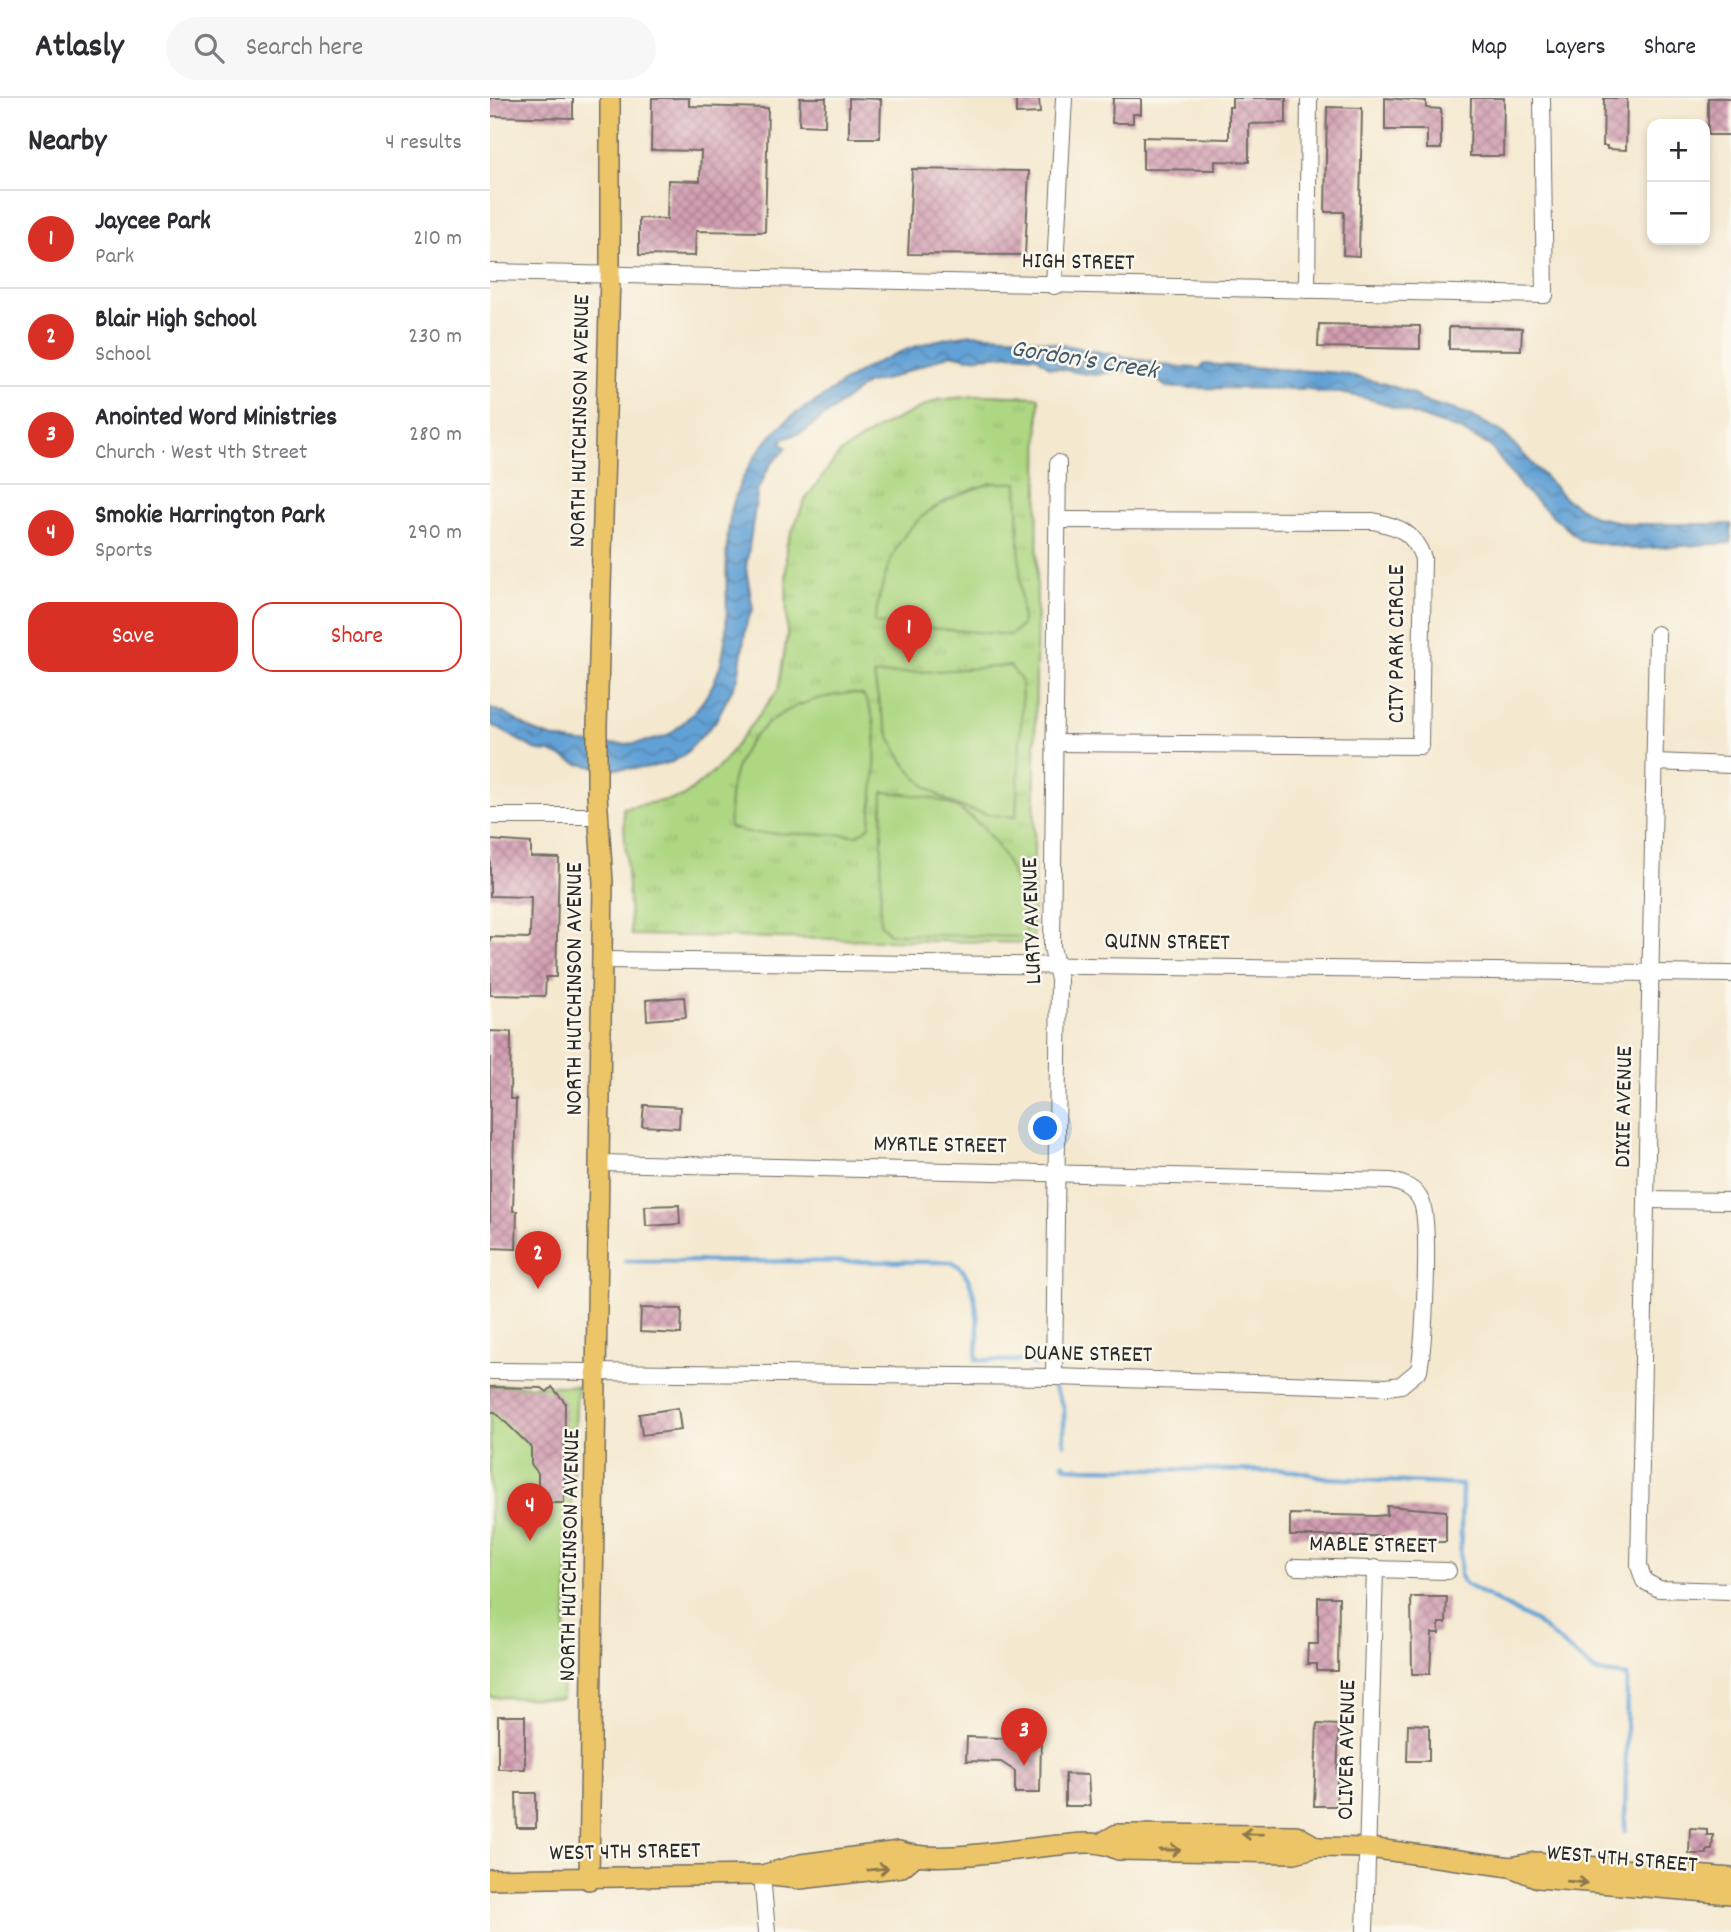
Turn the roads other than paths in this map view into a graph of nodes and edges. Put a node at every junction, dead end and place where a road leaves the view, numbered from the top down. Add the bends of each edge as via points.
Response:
1 (610, 98) edge
2 (1064, 98) edge
3 (1309, 98) edge
4 (1542, 98) edge
5 (490, 272) edge
6 (610, 276) junction
7 (1054, 286) junction
8 (1307, 290) junction
9 (1058, 463) dead end
10 (1059, 520) junction
11 (1657, 634) dead end
12 (1054, 743) junction
13 (1656, 762) junction
14 (1731, 765) edge
15 (490, 816) edge
16 (598, 816) junction
17 (602, 960) junction
18 (1056, 964) junction
19 (1651, 973) junction
20 (1731, 974) edge
21 (600, 1163) junction
22 (1056, 1171) junction
23 (1646, 1200) junction
24 (1731, 1201) edge
25 (1425, 1218) joint
26 (490, 1371) edge
27 (598, 1372) junction
28 (1054, 1377) junction
29 (1296, 1567) dead end
30 (1375, 1568) junction
31 (1448, 1570) dead end
32 (1731, 1591) edge
33 (1369, 1848) junction
34 (762, 1875) junction
35 (1630, 1878) junction
36 (1731, 1878) edge
37 (490, 1879) edge
38 (589, 1880) junction
39 (1731, 1894) edge
40 (767, 1932) edge
41 (1365, 1932) edge

1 - 6 main road, NORTH HUTCHINSON AVENUE
2 - 7 street
3 - 8 street
4 - 8 street, HIGH STREET via 1545,295
5 - 6 street, HIGH STREET
6 - 7 street, HIGH STREET
6 - 16 main road, NORTH HUTCHINSON AVENUE
7 - 8 street, HIGH STREET
9 - 10 street, LURTY AVENUE
10 - 12 street, LURTY AVENUE
10 - 12 street, CITY PARK CIRCLE via 1373,521 1401,527 1416,540 1423,558 1420,746
11 - 13 street, DIXIE AVENUE
12 - 18 street, LURTY AVENUE via 1052,947
13 - 14 street
13 - 19 street, DIXIE AVENUE
15 - 16 street
16 - 17 main road, NORTH HUTCHINSON AVENUE via 604,882
17 - 18 street, QUINN STREET
17 - 21 main road, NORTH HUTCHINSON AVENUE
18 - 19 street, QUINN STREET
18 - 22 street, LURTY AVENUE
19 - 20 street, QUINN STREET
19 - 23 street, DIXIE AVENUE
21 - 22 street, MYRTLE STREET
21 - 27 main road, NORTH HUTCHINSON AVENUE
22 - 25 street, MYRTLE STREET via 1391,1181 1417,1194
22 - 28 street, LURTY AVENUE
23 - 24 street
23 - 32 street, DIXIE AVENUE via 1639,1566 1644,1581 1660,1589
25 - 28 street, DUANE STREET via 1421,1357 1419,1370 1401,1385
26 - 27 street, DUANE STREET
27 - 28 street, DUANE STREET
27 - 38 main road, NORTH HUTCHINSON AVENUE
29 - 30 street, MABLE STREET
30 - 31 street, MABLE STREET
30 - 33 street, OLIVER AVENUE
33 - 34 main road, WEST 4TH STREET via 1317,1847 1295,1853 1118,1850 1103,1842 914,1857 899,1851 801,1864
33 - 35 main road, WEST 4TH STREET via 1511,1867 1538,1878
33 - 41 street, OLIVER AVENUE
34 - 38 main road, WEST 4TH STREET via 623,1875
34 - 40 street
35 - 36 main road, WEST 4TH STREET
35 - 39 main road, WEST 4TH STREET
37 - 38 main road, WEST 4TH STREET

